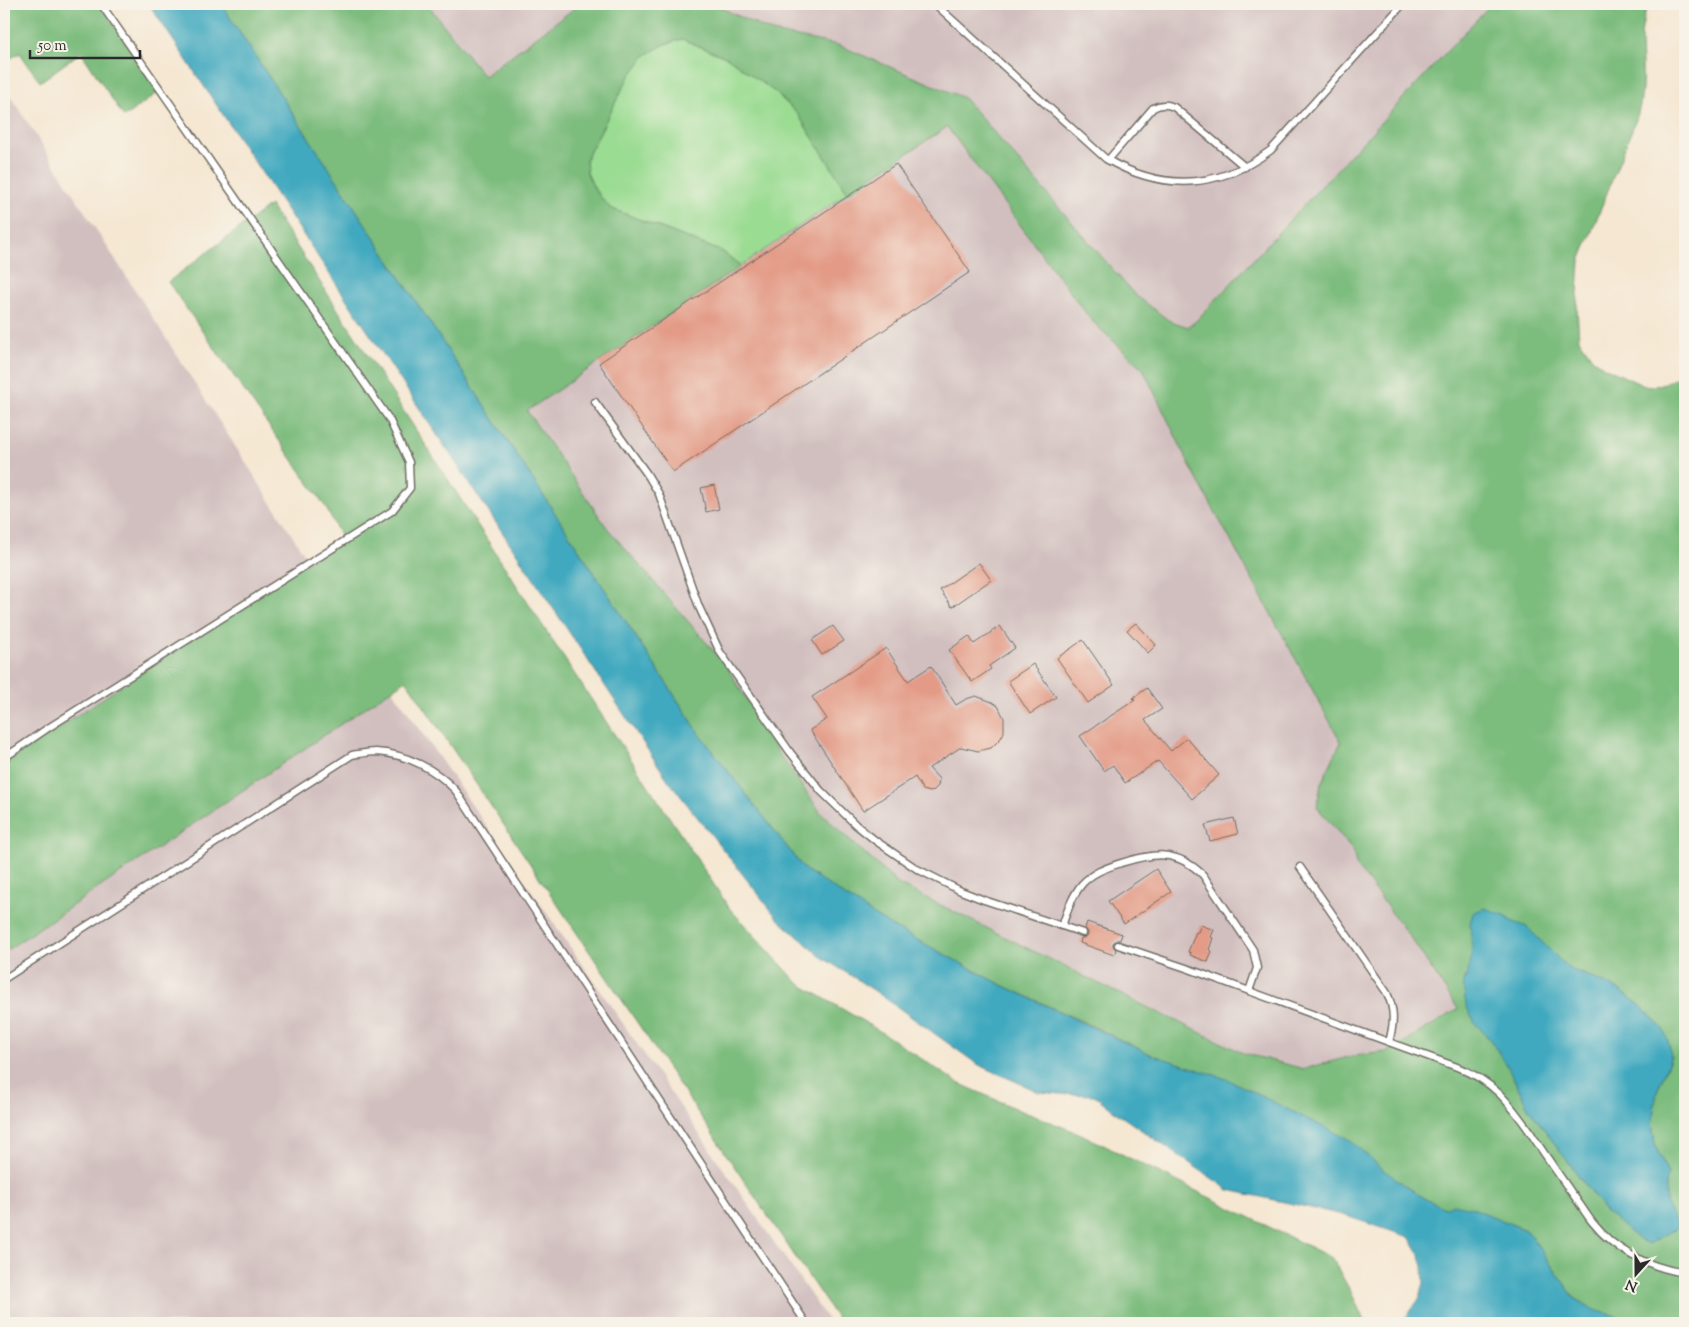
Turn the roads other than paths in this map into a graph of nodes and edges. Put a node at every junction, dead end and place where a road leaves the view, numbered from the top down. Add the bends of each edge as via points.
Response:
1 (102, 4) edge
2 (935, 4) edge
3 (1403, 4) edge
4 (1108, 160) junction
5 (1245, 167) junction
6 (596, 402) dead end
7 (4, 758) edge
8 (1300, 867) dead end
9 (1062, 926) junction
10 (1083, 933) dead end
11 (1118, 945) dead end
12 (4, 979) edge
13 (1249, 991) junction
14 (1389, 1042) junction
15 (1685, 1273) edge
16 (806, 1323) edge

1 - 7 lane via 389,419 409,462 410,488 392,511
2 - 4 lane
3 - 5 lane via 1278,143
4 - 5 lane via 1133,173 1174,182 1205,180
4 - 5 lane via 1153,108 1163,104 1174,107
6 - 9 lane via 658,494 699,607 720,652 790,752 821,790 876,841 917,869 977,897
8 - 14 lane via 1386,993 1394,1019
9 - 10 lane
9 - 13 lane via 1080,886 1100,870 1145,856 1162,854 1178,858 1203,875 1253,950 1257,968
11 - 13 lane
12 - 16 lane via 352,755 375,752 398,755 431,769 456,791
13 - 14 lane
14 - 15 lane via 1469,1072 1491,1085 1510,1104 1585,1213 1605,1236 1643,1261

